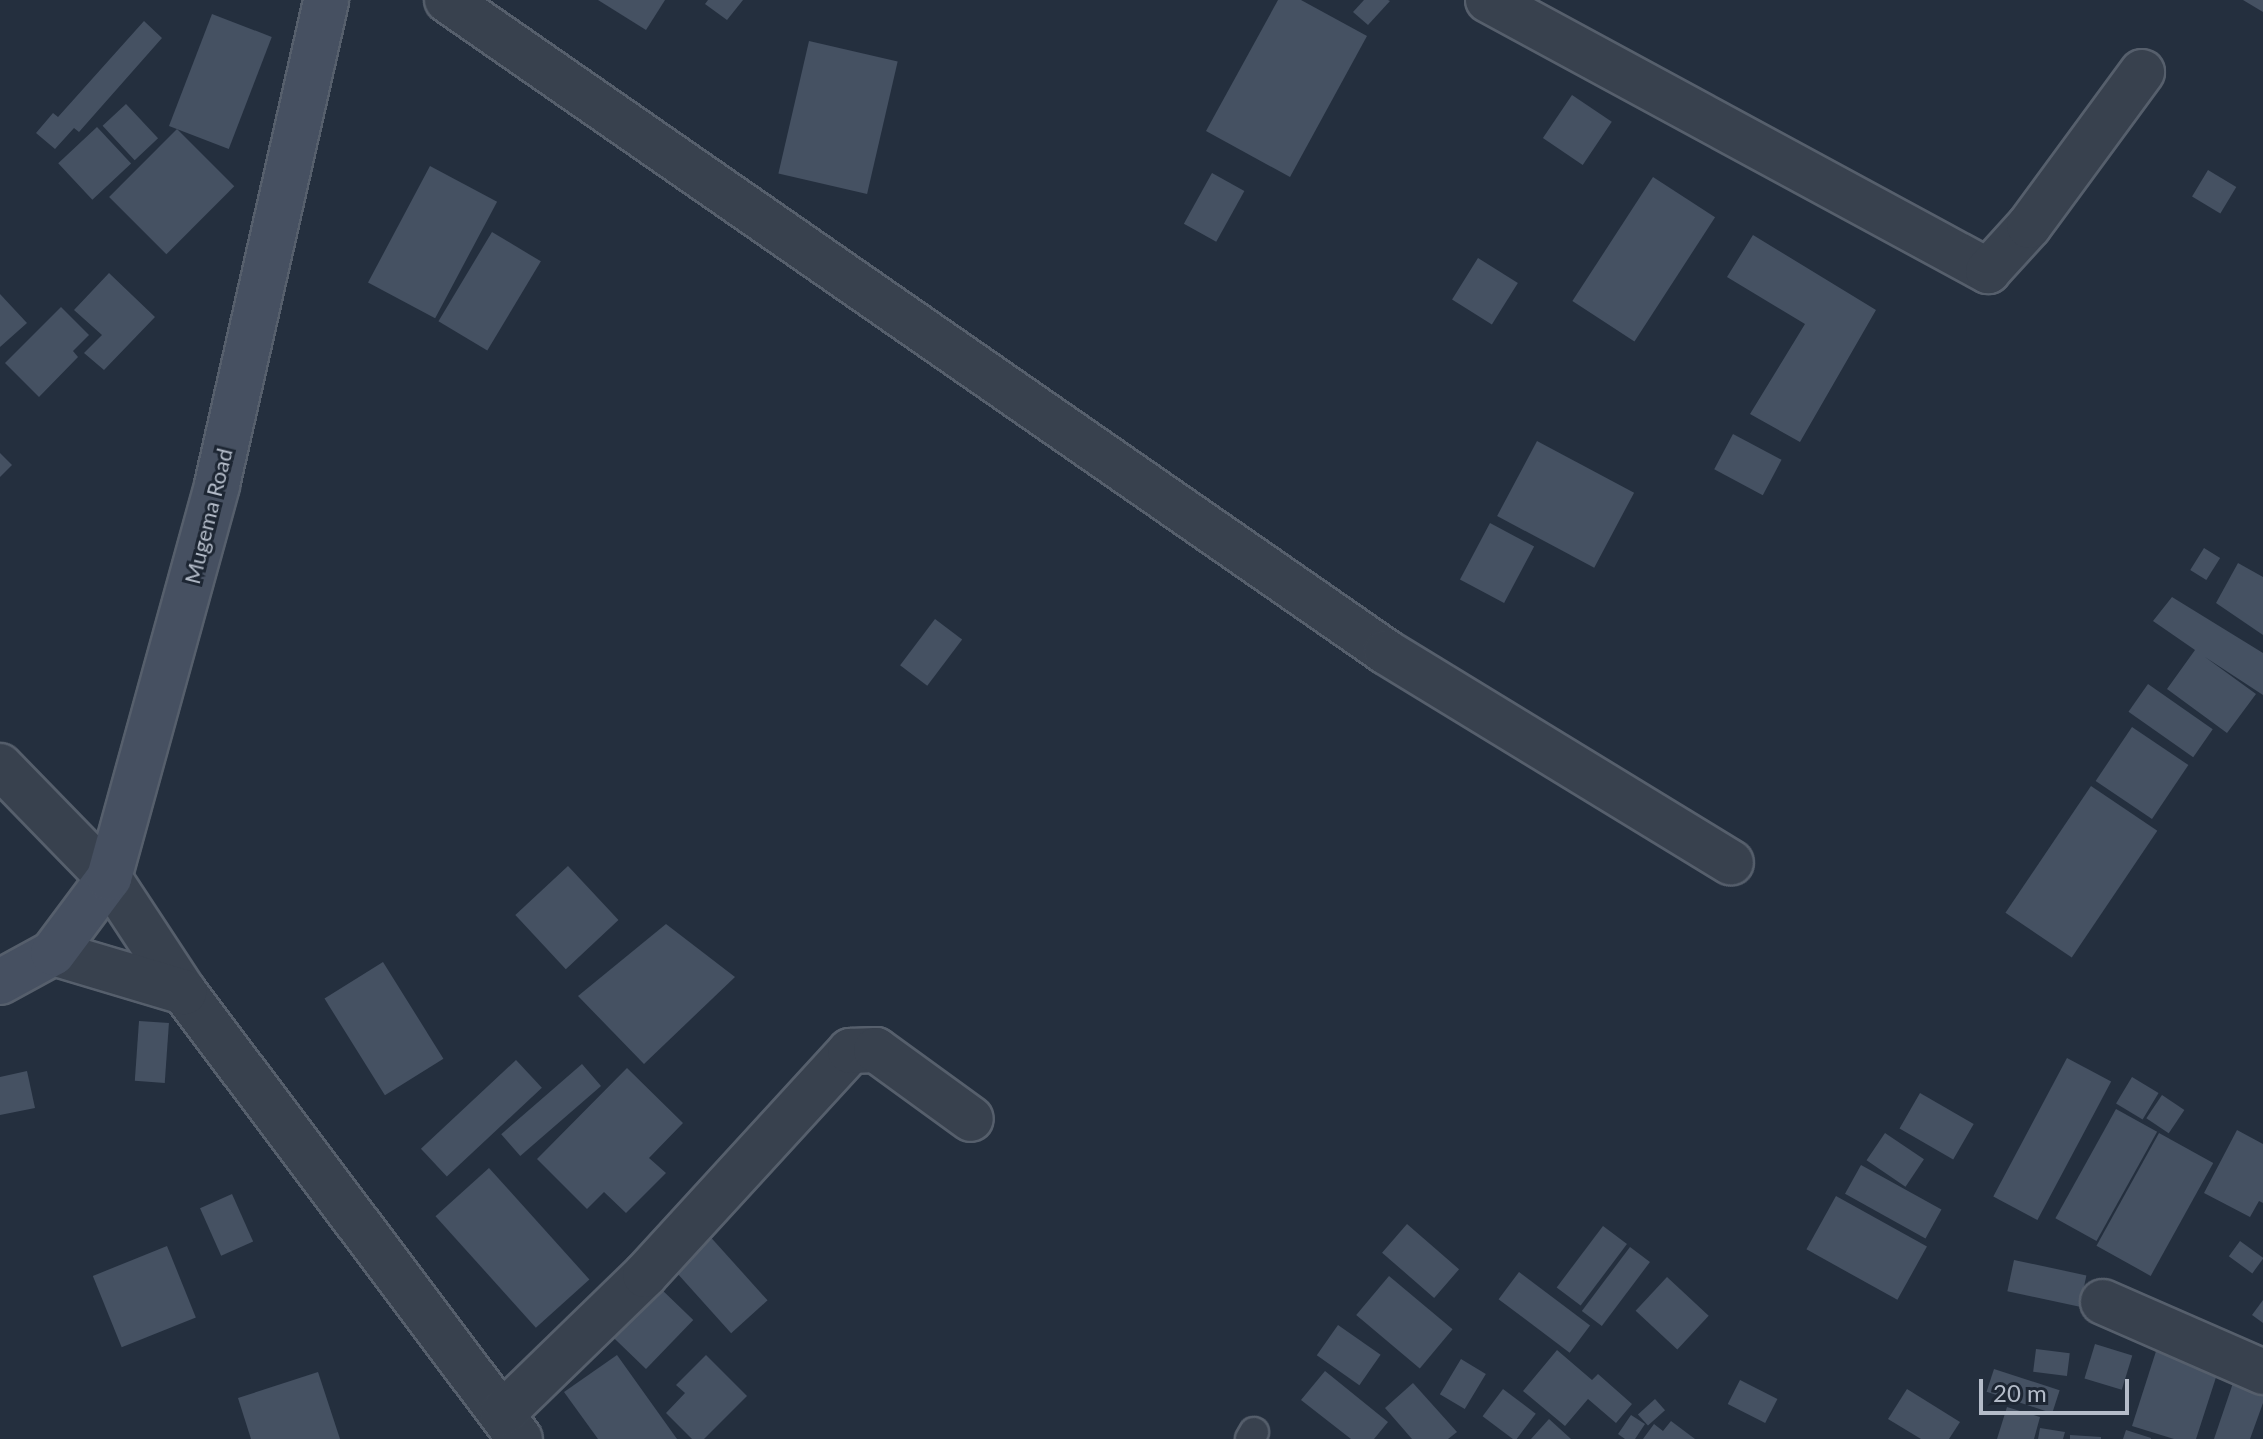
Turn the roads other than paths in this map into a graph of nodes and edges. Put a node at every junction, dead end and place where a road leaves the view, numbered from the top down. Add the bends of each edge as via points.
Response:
1 (326, 0) edge
2 (447, 0) edge
3 (1488, 0) edge
4 (2142, 72) dead end
5 (0, 766) edge
6 (1731, 863) dead end
7 (109, 878) junction
8 (53, 953) junction
9 (0, 982) edge
10 (184, 992) junction
11 (971, 1119) dead end
12 (2103, 1302) dead end
13 (2263, 1372) edge
14 (511, 1427) edge

1 - 7 street, Mugema Road via 217,485
2 - 6 street via 1386,652
3 - 4 street via 1988,271 2029,226
5 - 7 street
7 - 8 street, Mugema Road
7 - 10 street
8 - 9 street, Mugema Road
8 - 10 street
10 - 14 street
11 - 14 street via 876,1050 850,1051
12 - 13 street

